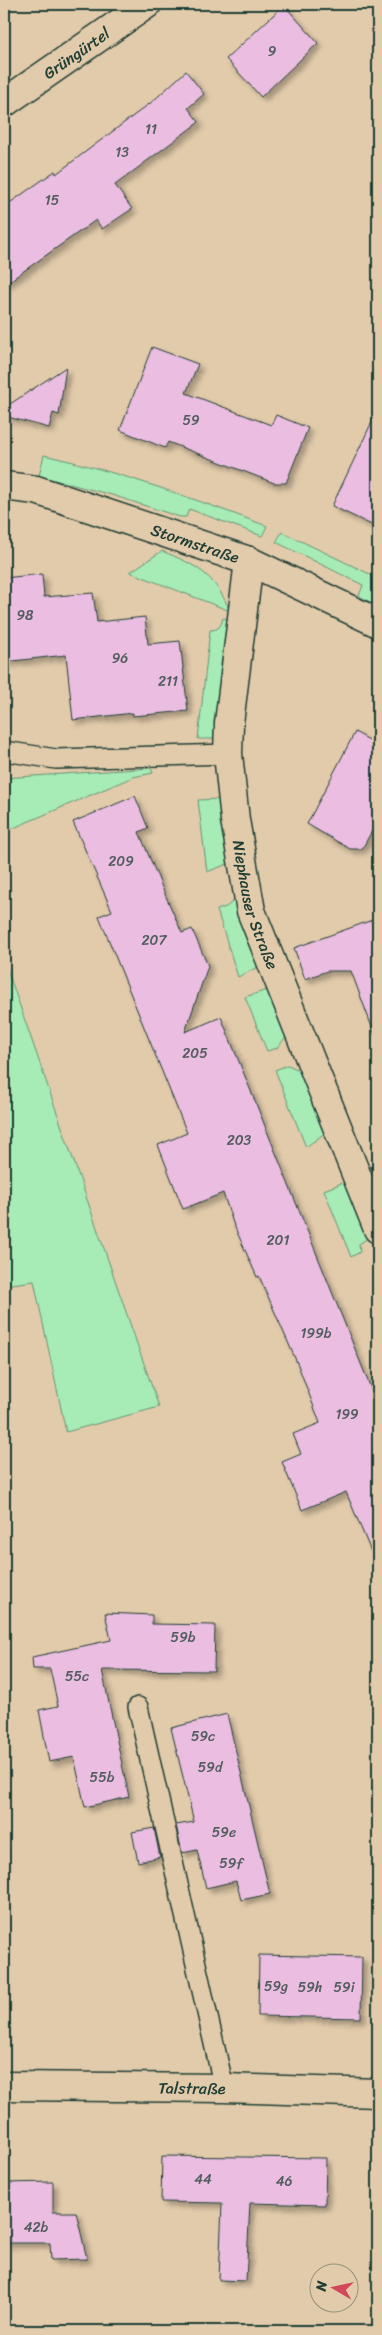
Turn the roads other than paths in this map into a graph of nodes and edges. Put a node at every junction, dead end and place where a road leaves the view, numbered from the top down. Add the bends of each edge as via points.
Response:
1 (147, 4) edge
2 (4, 103) edge
3 (4, 486) edge
4 (249, 561) junction
5 (378, 623) edge
6 (4, 751) edge
7 (228, 754) junction
8 (378, 1229) edge
9 (138, 1708) dead end
10 (4, 2086) edge
11 (224, 2088) junction
12 (378, 2093) edge

1 - 2 street, Grüngürtel
3 - 4 street, Stormstraße via 36,490
4 - 5 street, Stormstraße
4 - 7 street, Niephauser Straße
6 - 7 lane via 56,759
7 - 8 street, Niephauser Straße via 234,820 251,911
9 - 11 lane
10 - 11 street, Talstraße
11 - 12 street, Talstraße

